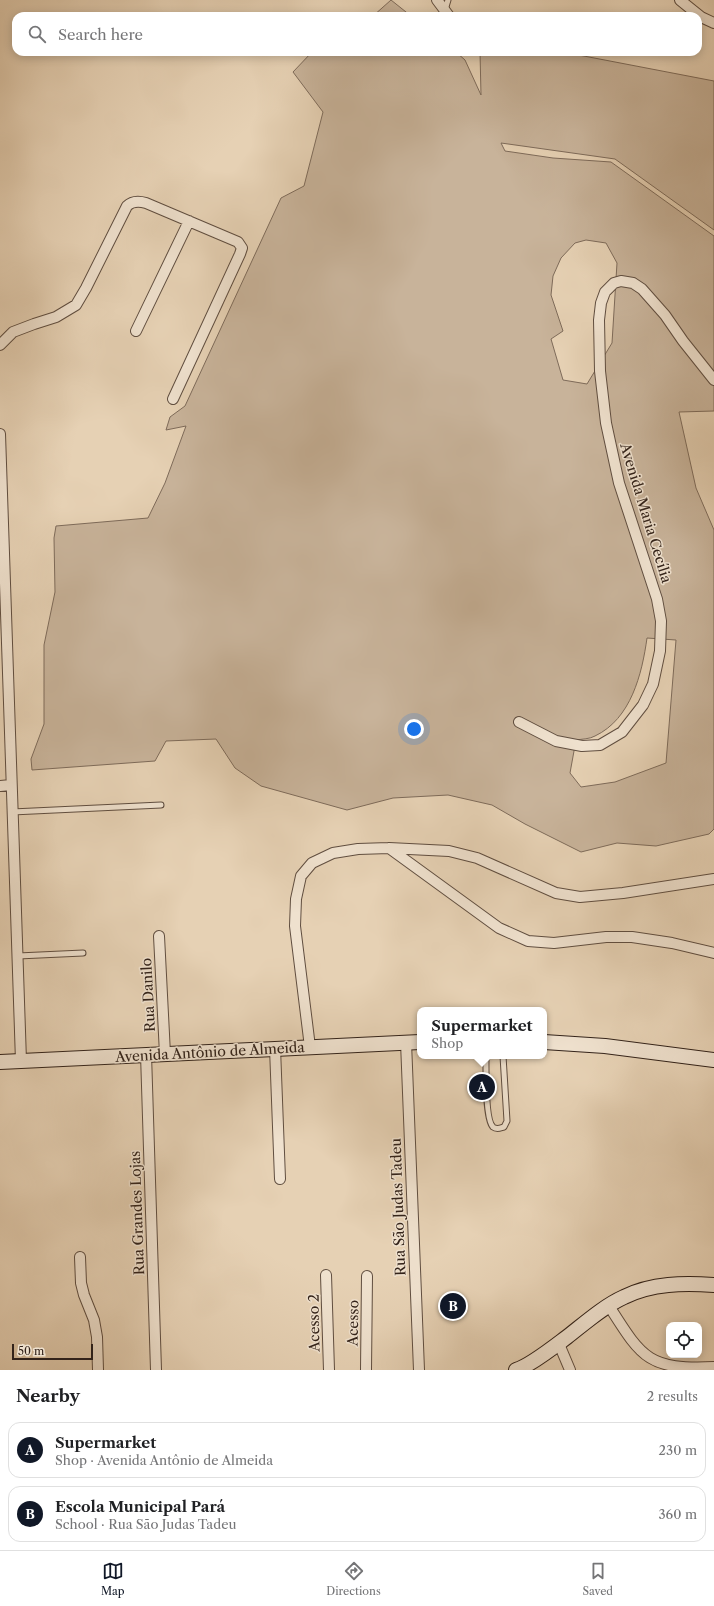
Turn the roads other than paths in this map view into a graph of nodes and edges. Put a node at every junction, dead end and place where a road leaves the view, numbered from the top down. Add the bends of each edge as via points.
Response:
1 (437, 0) edge
2 (448, 0) edge
3 (680, 0) edge
4 (446, 12) edge
5 (447, 12) edge
6 (695, 12) edge
7 (702, 17) edge
8 (714, 23) edge
9 (189, 221) junction
10 (136, 331) dead end
11 (0, 345) edge
12 (714, 380) edge
13 (173, 399) dead end
14 (0, 434) edge
15 (519, 722) dead end
16 (11, 785) junction
17 (0, 786) edge
18 (161, 805) dead end
19 (12, 812) junction
20 (389, 848) junction
21 (714, 879) edge
22 (160, 936) dead end
23 (83, 953) dead end
24 (714, 953) edge
25 (18, 956) junction
26 (406, 1042) junction
27 (417, 1042) edge
28 (547, 1042) edge
29 (310, 1047) junction
30 (275, 1048) junction
31 (146, 1054) junction
32 (165, 1054) junction
33 (486, 1059) edge
34 (503, 1059) edge
35 (714, 1060) edge
36 (21, 1061) junction
37 (0, 1062) edge
38 (280, 1179) dead end
39 (80, 1258) dead end
40 (326, 1275) dead end
41 (367, 1276) dead end
42 (714, 1285) edge
43 (609, 1306) junction
44 (558, 1344) junction
45 (714, 1367) edge
46 (98, 1370) edge
47 (156, 1370) edge
48 (329, 1370) edge
49 (366, 1370) edge
50 (419, 1370) edge
51 (516, 1370) edge
52 (570, 1370) edge

1 - 4 street
2 - 5 lane
3 - 6 street
7 - 8 street
9 - 10 street
9 - 11 street via 146,203 136,201 129,204 76,305 56,317 13,332
9 - 13 street via 238,242 242,251
12 - 15 street, Avenida Maria Cecília via 642,289 632,283 621,281 605,292 599,320 600,371 606,423 619,483 658,599 661,621 660,651 653,684 643,705 622,732 600,745 582,746 556,741
14 - 16 street
16 - 17 street
16 - 19 street
18 - 19 lane
19 - 25 street
20 - 21 street via 449,851 477,858 556,893 580,897
20 - 24 street via 500,928 528,941 554,943 632,937
20 - 29 street via 333,853 312,863 301,876 296,899 295,926
22 - 32 street, Rua Danilo
23 - 25 lane
25 - 36 street
26 - 27 street, Avenida Antônio de Almeida
26 - 29 street, Avenida Antônio de Almeida
26 - 50 street, Rua São Judas Tadeu
28 - 35 street via 605,1046
29 - 30 street, Avenida Antônio de Almeida
30 - 32 street, Avenida Antônio de Almeida
30 - 38 street
31 - 32 street, Avenida Antônio de Almeida
31 - 36 street, Avenida Antônio de Almeida
31 - 47 street, Rua Grandes Lojas
33 - 34 lane via 488,1115 492,1126 500,1129 507,1121
36 - 37 street, Avenida Antônio de Almeida
39 - 46 street via 81,1283 96,1332
40 - 48 street, Acesso 2
41 - 49 street, Acesso
42 - 43 street via 677,1284 650,1288 625,1296
43 - 44 street
43 - 45 street via 640,1352 654,1362 670,1367
44 - 51 street
44 - 52 street

